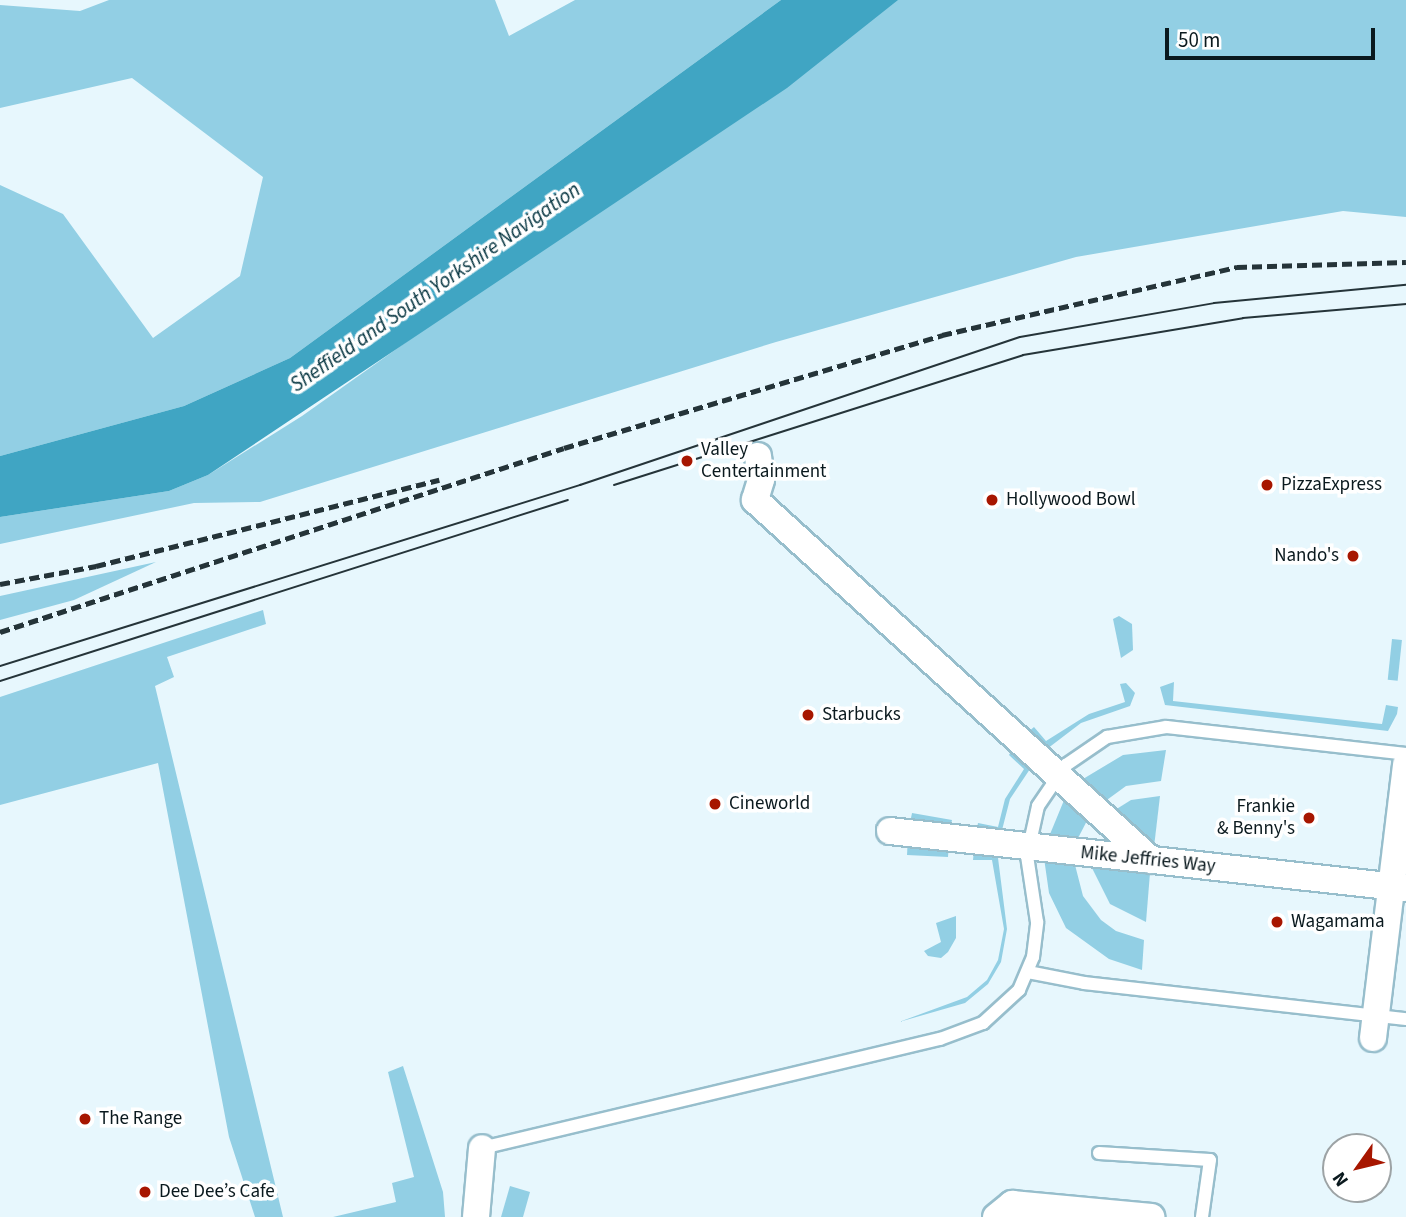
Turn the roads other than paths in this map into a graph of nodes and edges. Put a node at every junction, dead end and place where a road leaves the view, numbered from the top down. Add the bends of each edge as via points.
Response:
1 (758, 456) dead end
2 (1406, 754) edge
3 (1406, 764) edge
4 (1057, 775) junction
5 (890, 831) dead end
6 (1028, 846) junction
7 (1151, 860) junction
8 (1397, 887) edge
9 (1028, 972) junction
10 (1406, 1019) edge
11 (1374, 1027) junction
12 (482, 1148) joint
13 (1099, 1153) dead end
14 (475, 1217) edge
15 (996, 1217) edge
16 (1151, 1217) edge
17 (1202, 1217) edge

1 - 4 street via 761,480 755,500
2 - 4 lane via 1148,726 1098,742
3 - 8 street
4 - 6 lane via 1038,806
4 - 7 street
5 - 6 street, Mike Jeffries Way
6 - 7 street, Mike Jeffries Way
6 - 9 lane via 1037,922
7 - 8 street, Mike Jeffries Way
8 - 11 street
9 - 11 lane
9 - 12 lane via 998,1013 960,1034
10 - 11 lane
12 - 14 street
13 - 17 lane via 1210,1160
15 - 16 street via 1012,1204

